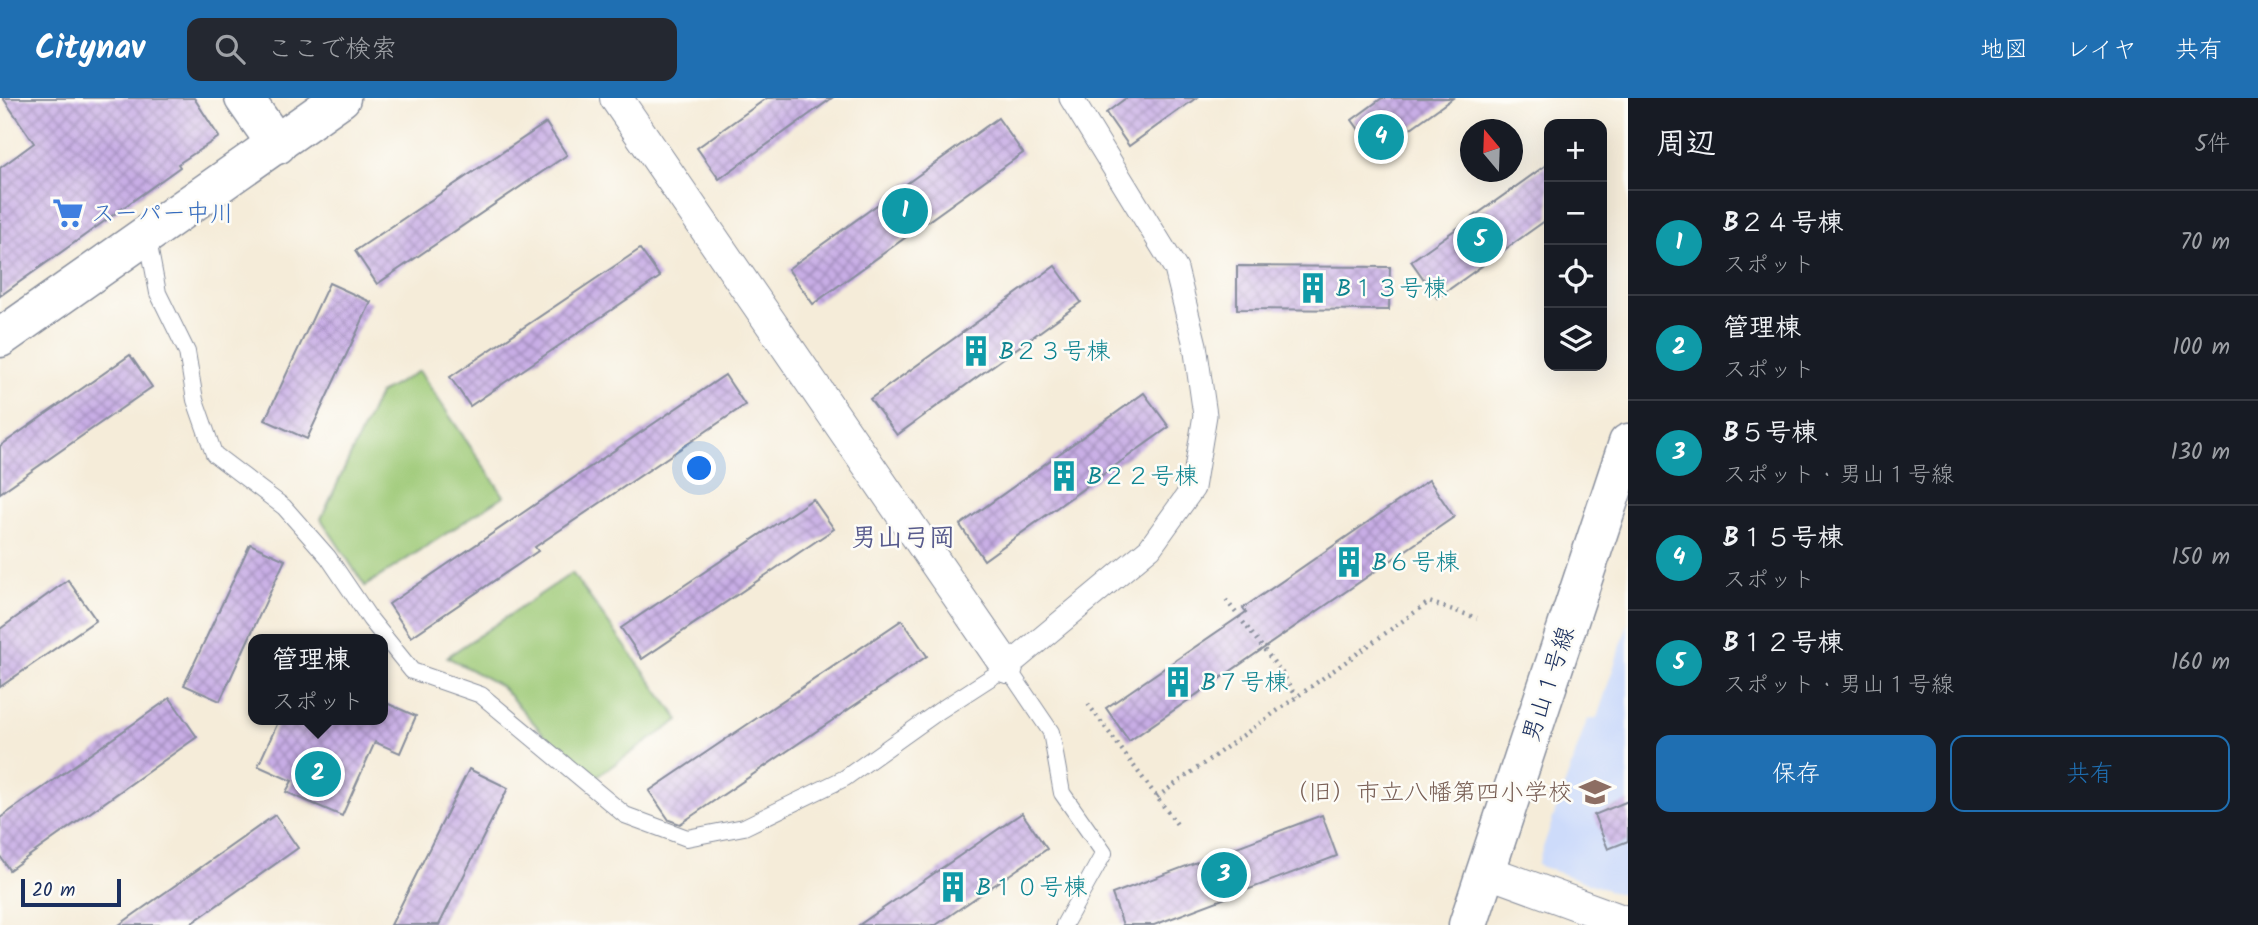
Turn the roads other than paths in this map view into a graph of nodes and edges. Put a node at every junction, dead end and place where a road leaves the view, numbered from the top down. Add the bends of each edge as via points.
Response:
1 (244, 98) edge
2 (341, 98) edge
3 (616, 98) edge
4 (1071, 98) edge
5 (277, 145) junction
6 (147, 236) junction
7 (0, 338) edge
8 (1628, 443) edge
9 (382, 634) edge
10 (388, 641) edge
11 (1007, 667) junction
12 (1486, 871) junction
13 (1628, 923) edge
14 (1064, 925) edge
15 (1468, 925) edge

1 - 5 street
2 - 5 street
3 - 11 street
4 - 11 street via 1176,269 1195,345 1205,415 1193,488 1150,548
5 - 6 street
6 - 7 street
6 - 9 lane via 158,293 187,352 195,400 214,454 284,507 328,557
8 - 12 street, 男山１号線
10 - 11 lane via 412,671 481,695 625,815 687,838 744,827 845,778
11 - 14 lane via 1051,732 1062,793 1104,853
12 - 13 street
12 - 15 street, 男山１号線

